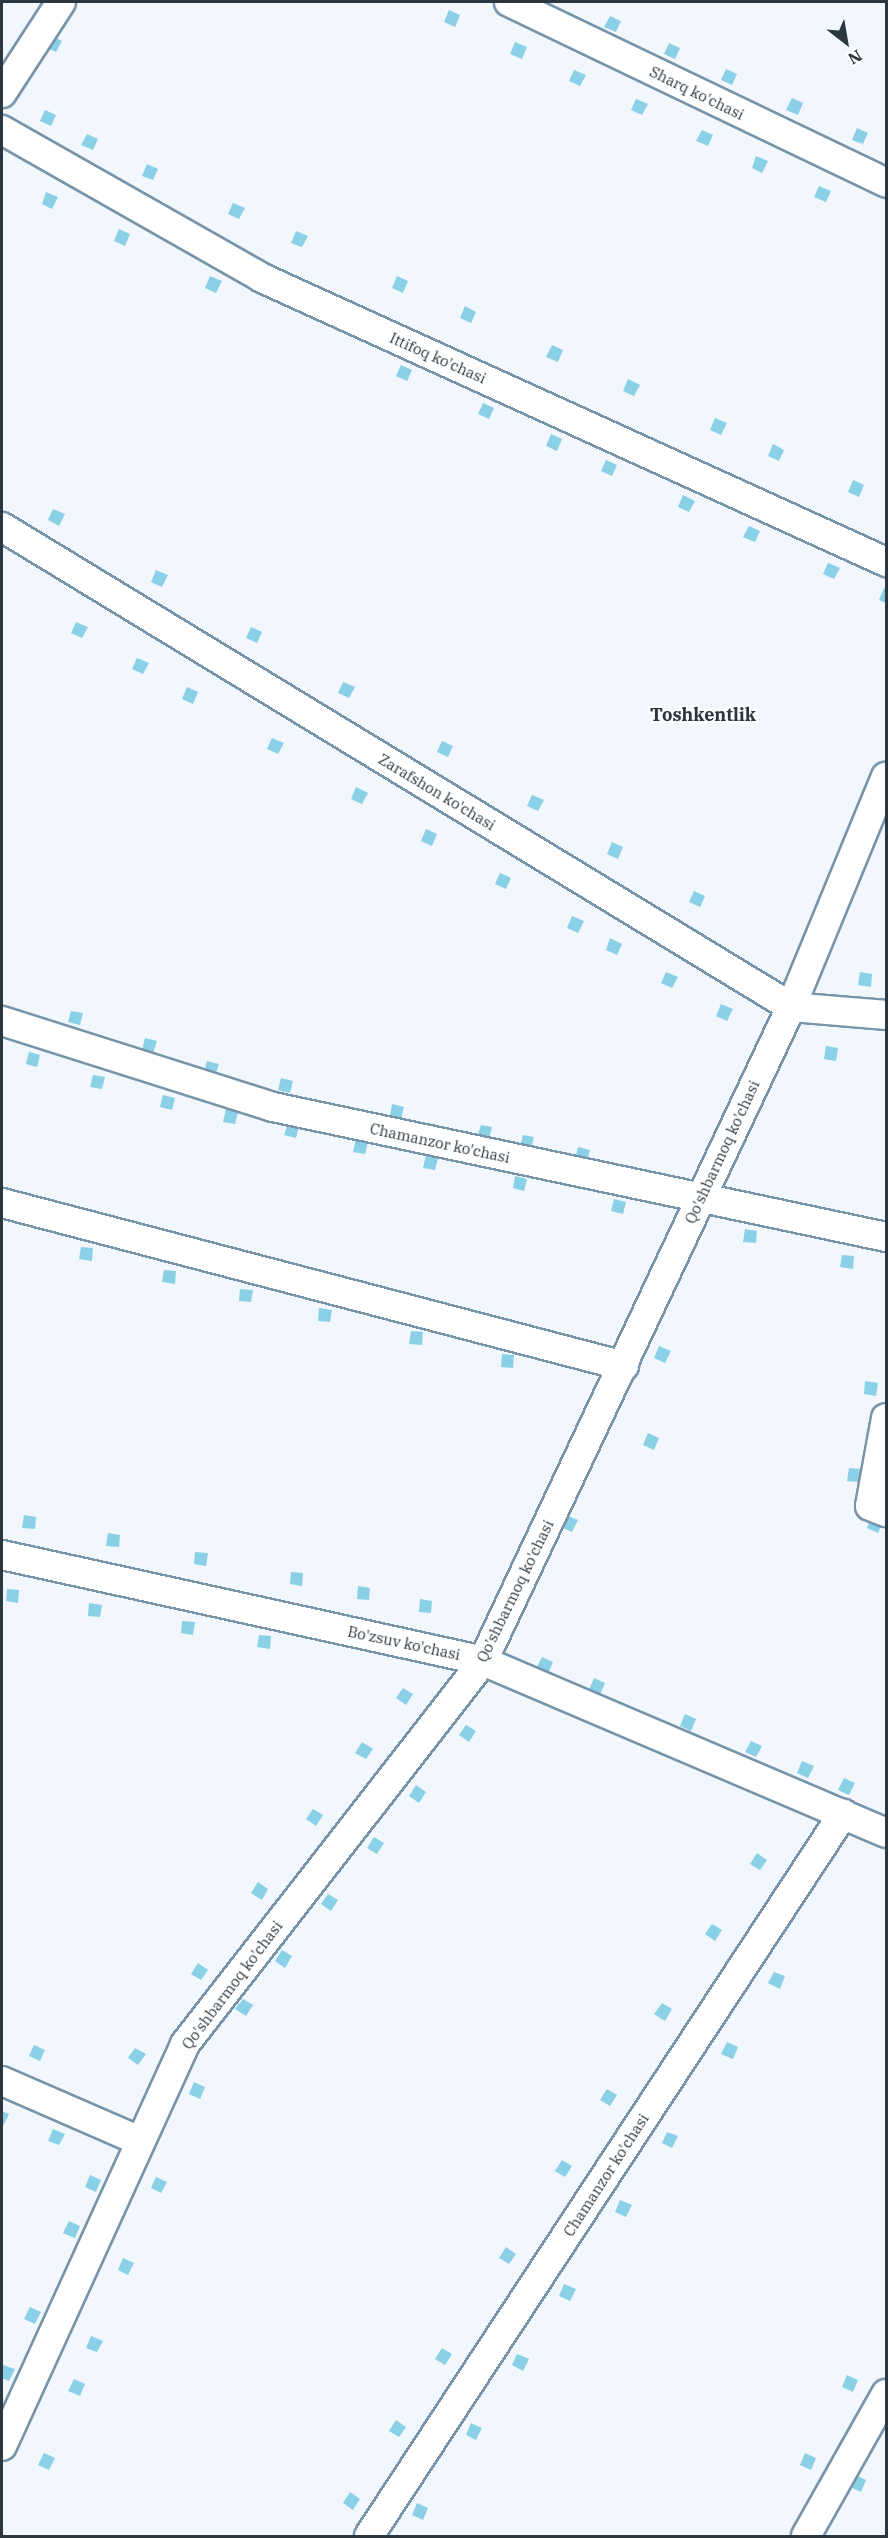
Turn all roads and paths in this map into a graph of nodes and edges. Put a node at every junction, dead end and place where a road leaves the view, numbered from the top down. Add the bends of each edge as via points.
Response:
1 (61, 2) edge
2 (509, 2) edge
3 (2, 93) edge
4 (2, 130) edge
5 (886, 183) edge
6 (2, 527) edge
7 (886, 562) edge
8 (886, 777) edge
9 (791, 1007) junction
10 (886, 1015) edge
11 (2, 1021) edge
12 (700, 1198) junction
13 (2, 1203) edge
14 (886, 1237) edge
15 (624, 1366) junction
16 (886, 1418) edge
17 (886, 1512) edge
18 (2, 1555) edge
19 (483, 1661) junction
20 (843, 1814) junction
21 (886, 1833) edge
22 (2, 2081) edge
23 (140, 2141) junction
24 (886, 2394) edge
25 (2, 2446) edge
26 (369, 2536) edge
27 (806, 2536) edge

1 - 3 street
2 - 5 street, Sharq ko'chasi
4 - 7 street, Ittifoq ko'chasi via 262,278
6 - 9 street, Zarafshon ko'chasi
8 - 9 street, Qo'shbarmoq ko'chasi
9 - 10 street, Zarafshon ko'chasi
9 - 12 street, Qo'shbarmoq ko'chasi
11 - 12 street, Chamanzor ko'chasi via 273,1107
12 - 14 street, Chamanzor ko'chasi
12 - 15 street, Qo'shbarmoq ko'chasi
13 - 15 street
15 - 19 street, Qo'shbarmoq ko'chasi
16 - 17 street via 870,1506
18 - 19 street, Bo'zsuv ko'chasi
19 - 20 street, Bo'zsuv ko'chasi
19 - 23 street, Qo'shbarmoq ko'chasi via 184,2044
20 - 21 street, Bo'zsuv ko'chasi
20 - 26 street, Chamanzor ko'chasi
22 - 23 street
23 - 25 street, Qo'shbarmoq ko'chasi
24 - 27 street

